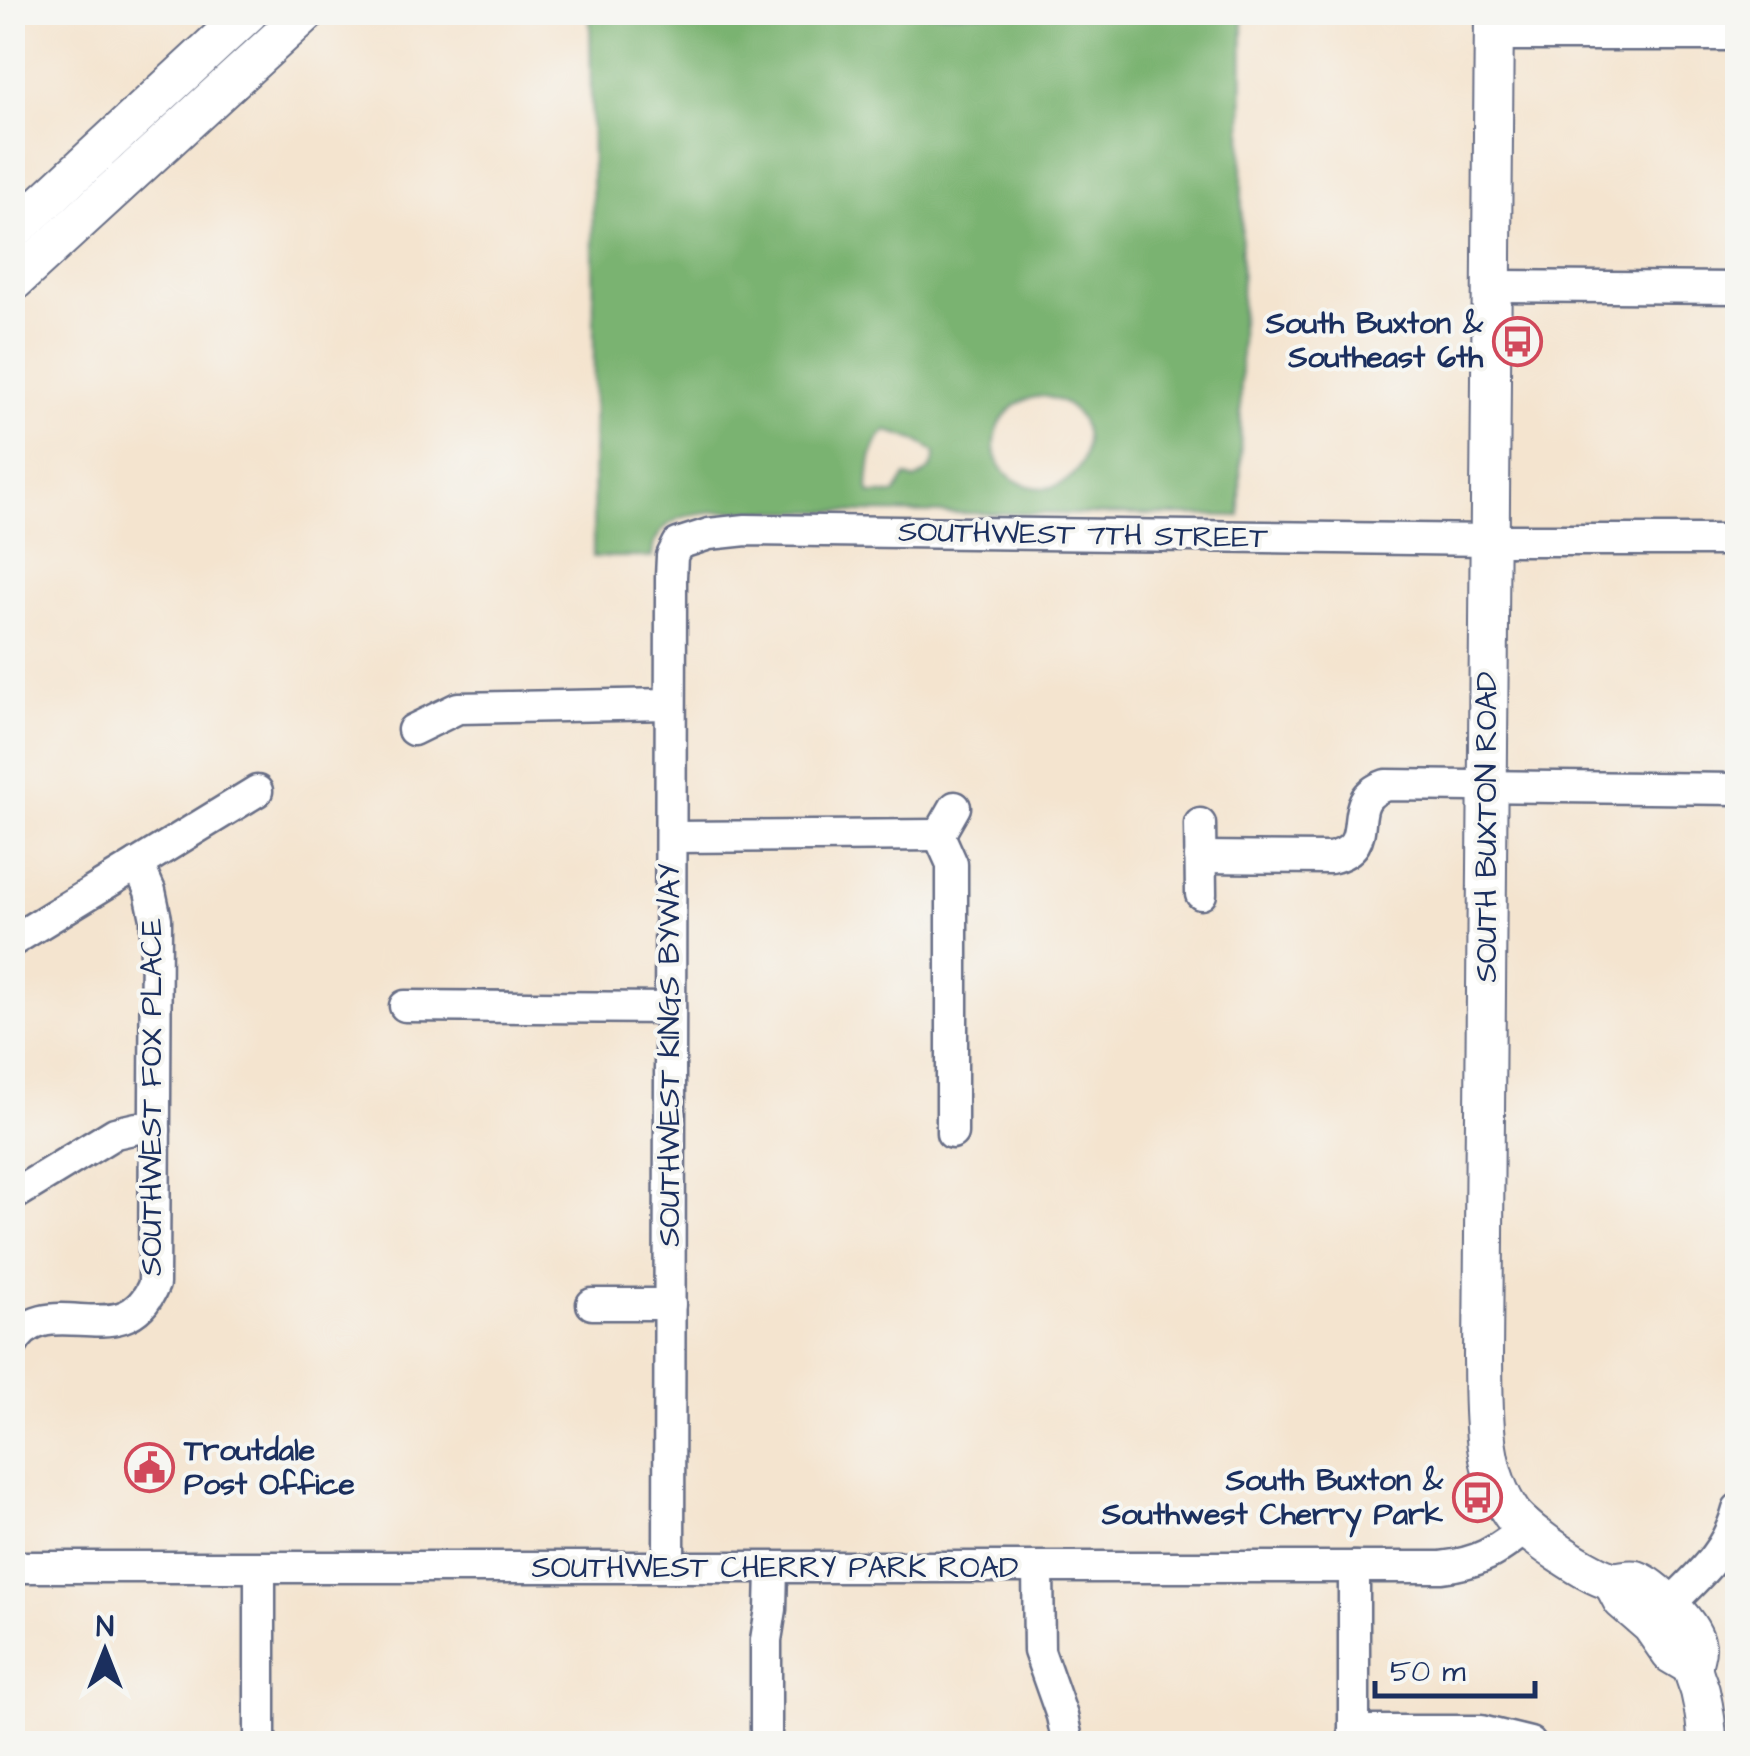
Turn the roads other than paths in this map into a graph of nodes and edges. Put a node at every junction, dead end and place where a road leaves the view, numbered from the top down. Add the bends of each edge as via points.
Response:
1 (249, 12) edge
2 (307, 12) edge
3 (1494, 24) edge
4 (1738, 35) edge
5 (12, 232) edge
6 (12, 283) edge
7 (1492, 286) junction
8 (1738, 288) edge
9 (1490, 540) junction
10 (1738, 540) edge
11 (678, 544) joint
12 (670, 704) junction
13 (413, 730) dead end
14 (1488, 786) junction
15 (1738, 789) edge
16 (257, 791) dead end
17 (955, 807) dead end
18 (1200, 824) dead end
19 (939, 835) junction
20 (671, 837) junction
21 (1200, 857) junction
22 (138, 864) junction
23 (1200, 894) dead end
24 (12, 941) edge
25 (405, 1006) dead end
26 (670, 1008) junction
27 (155, 1130) junction
28 (952, 1134) dead end
29 (12, 1196) edge
30 (592, 1304) dead end
31 (670, 1304) junction
32 (12, 1345) edge
33 (1738, 1509) edge
34 (1526, 1528) junction
35 (12, 1567) edge
36 (669, 1567) junction
37 (1354, 1567) junction
38 (260, 1568) junction
39 (772, 1568) junction
40 (1038, 1568) junction
41 (1612, 1581) junction
42 (1669, 1605) junction
43 (1693, 1667) junction
44 (1354, 1737) edge
45 (1530, 1743) edge
46 (260, 1744) edge
47 (766, 1744) edge
48 (1068, 1744) edge
49 (1707, 1744) edge

1 - 5 main road
2 - 6 main road
3 - 4 street
3 - 7 main road, SOUTH BUXTON ROAD
7 - 8 street
7 - 9 main road, SOUTH BUXTON ROAD
9 - 10 street, SOUTHWEST 7TH STREET
9 - 11 street, SOUTHWEST 7TH STREET via 746,530
9 - 14 main road, SOUTH BUXTON ROAD
11 - 12 street, SOUTHWEST KINGS BYWAY via 670,577
12 - 13 street via 458,708
12 - 20 street, SOUTHWEST KINGS BYWAY
14 - 15 street
14 - 21 street via 1375,789 1362,805 1352,850 1330,858
14 - 34 main road, SOUTH BUXTON ROAD via 1484,1418 1492,1472
16 - 22 street
17 - 19 street
18 - 21 street
19 - 20 street
19 - 28 street via 952,864
20 - 26 street, SOUTHWEST KINGS BYWAY
21 - 23 street
22 - 24 street
22 - 27 street, SOUTHWEST FOX PLACE via 156,919
25 - 26 street
26 - 31 street, SOUTHWEST KINGS BYWAY
27 - 29 street via 115,1133
27 - 32 street, SOUTHWEST FOX PLACE via 150,1294 128,1318 42,1322
30 - 31 street
31 - 36 street, SOUTHWEST KINGS BYWAY
33 - 42 street via 1724,1545
34 - 37 street, SOUTHWEST CHERRY PARK ROAD via 1499,1550 1464,1564
34 - 41 main road, SOUTH BUXTON ROAD via 1560,1555
35 - 38 street, SOUTHWEST CHERRY PARK ROAD
36 - 38 street, SOUTHWEST CHERRY PARK ROAD
36 - 39 street, SOUTHWEST CHERRY PARK ROAD
37 - 40 street, SOUTHWEST CHERRY PARK ROAD
37 - 44 street
38 - 46 street
39 - 40 street, SOUTHWEST CHERRY PARK ROAD
39 - 47 street
40 - 48 street via 1039,1652
41 - 42 main road, SOUTH BUXTON ROAD via 1634,1579
41 - 43 main road, SOUTH BUXTON ROAD via 1671,1654
42 - 43 main road via 1696,1645
43 - 49 main road
44 - 45 street via 1481,1731

